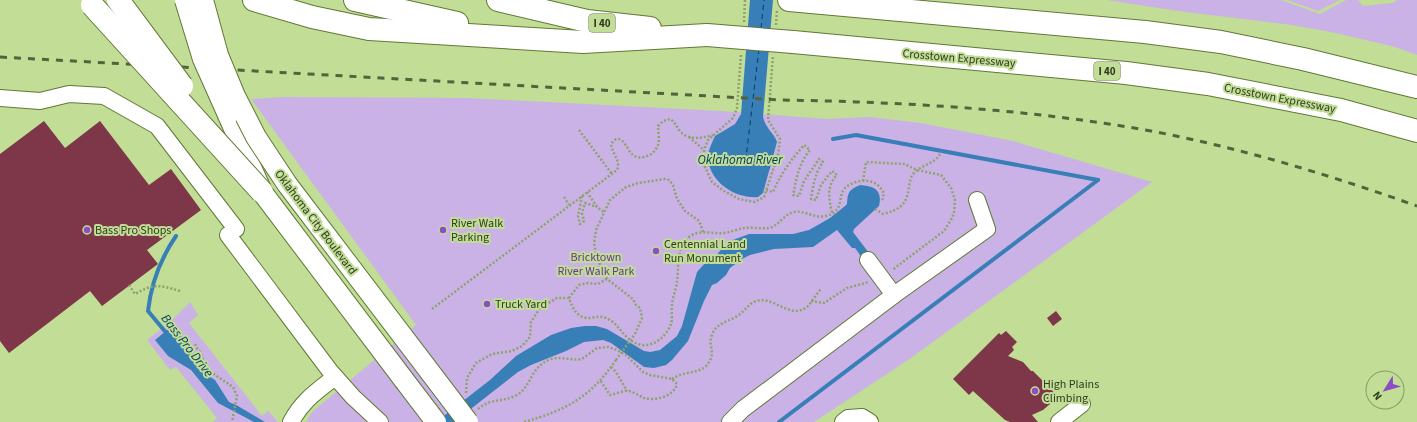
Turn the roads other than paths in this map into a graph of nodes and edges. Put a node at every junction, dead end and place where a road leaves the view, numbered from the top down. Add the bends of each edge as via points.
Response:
1 (85, 0) edge
2 (118, 0) edge
3 (185, 0) edge
4 (203, 0) edge
5 (254, 0) edge
6 (355, 0) edge
7 (498, 0) edge
8 (783, 4) edge
9 (707, 35) junction
10 (583, 42) junction
11 (1417, 88) edge
12 (0, 98) edge
13 (1417, 131) edge
14 (262, 192) junction
15 (976, 200) dead end
16 (868, 260) dead end
17 (894, 295) junction
18 (335, 377) junction
19 (1082, 404) dead end
20 (472, 416) edge
21 (291, 422) edge
22 (380, 422) edge
23 (436, 422) edge
24 (730, 422) edge
25 (843, 422) edge
26 (870, 422) edge
27 (1059, 422) edge

1 - 14 highway, bridge
2 - 14 highway, bridge
3 - 14 main road, Oklahoma City Boulevard, bridge via 203,59
4 - 20 main road, Oklahoma City Boulevard, bridge via 218,56 256,137 287,184
5 - 10 highway via 312,17 368,29
6 - 10 highway via 448,21
7 - 9 highway, Crosstown Expressway / I 40 via 586,21
8 - 11 highway via 814,3 1145,32 1221,42 1303,59
9 - 10 highway
9 - 13 highway, Crosstown Expressway / I 40, bridge via 1126,73 1208,84 1341,110
12 - 18 street via 40,101 69,94 104,96 157,126
14 - 23 main road, Oklahoma City Boulevard, bridge
15 - 17 street via 987,229
16 - 17 street
17 - 24 street
18 - 21 street via 299,408
18 - 22 street
19 - 27 street
25 - 26 street via 848,418 862,417

